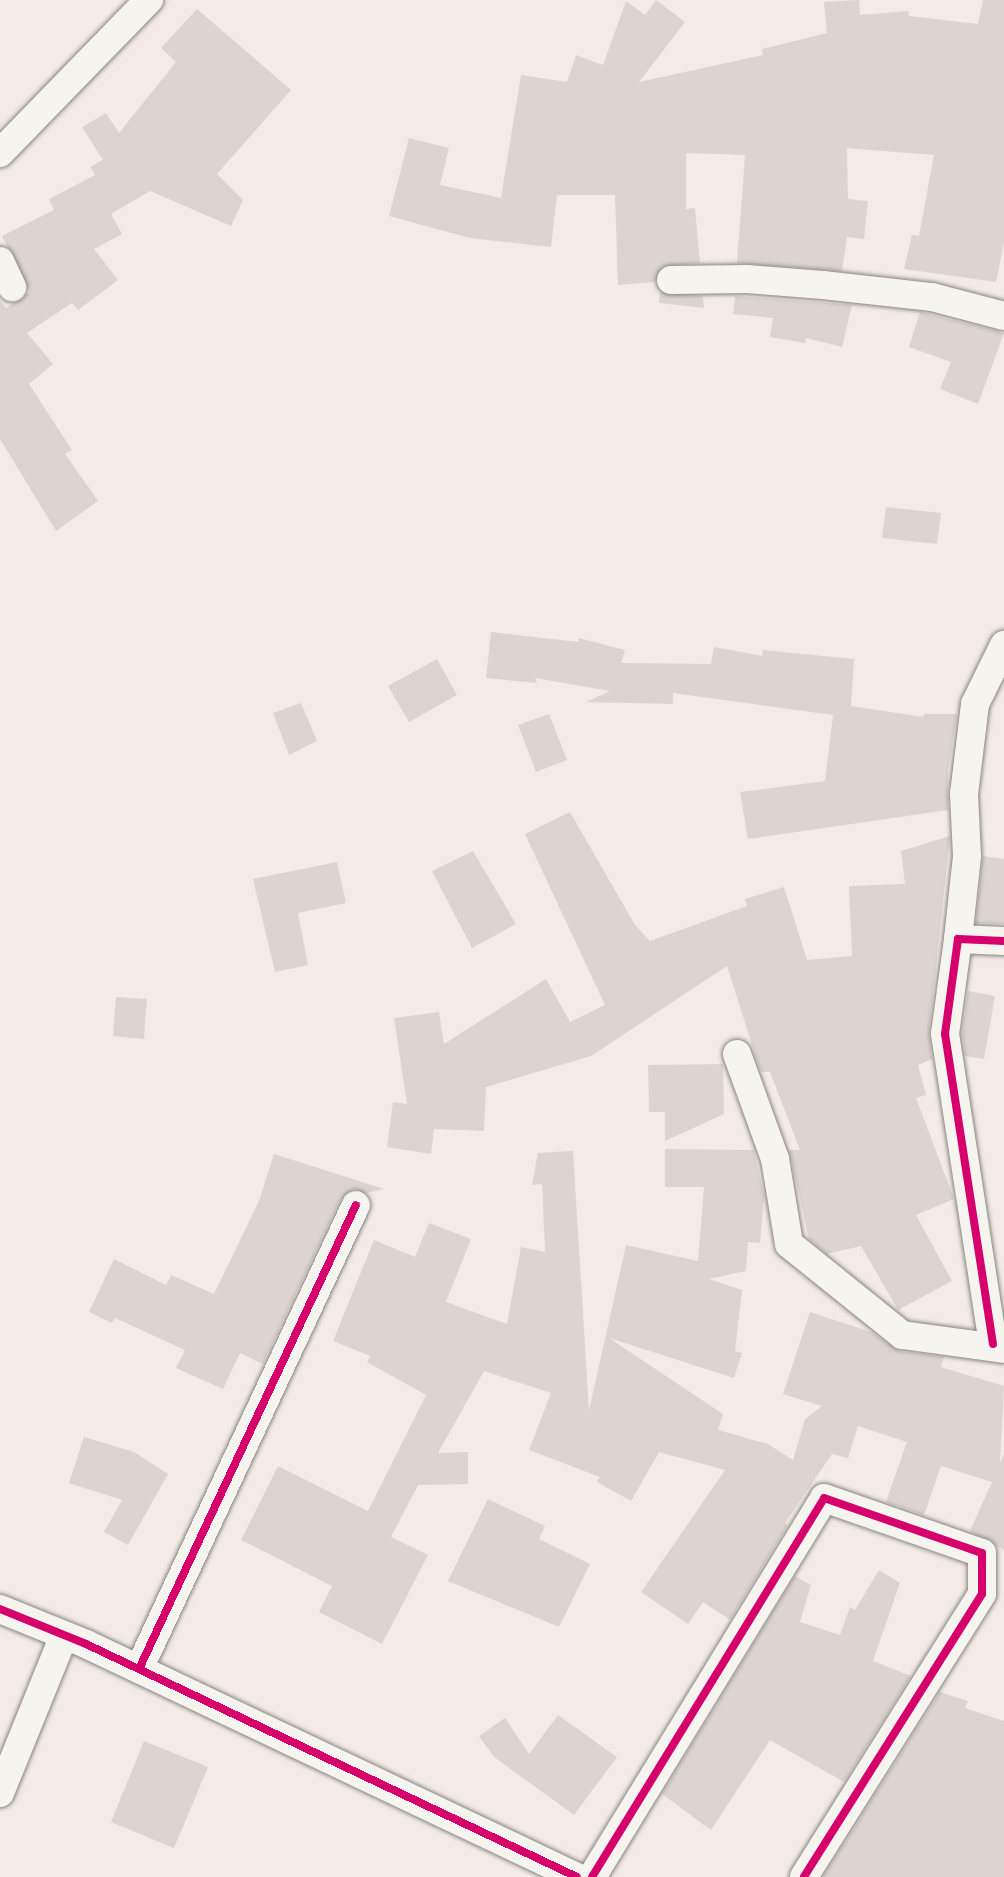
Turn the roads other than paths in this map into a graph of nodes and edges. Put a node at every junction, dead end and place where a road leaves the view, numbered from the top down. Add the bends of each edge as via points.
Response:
1 (149, 0) edge
2 (0, 153) edge
3 (0, 261) edge
4 (671, 280) dead end
5 (12, 288) dead end
6 (1004, 316) edge
7 (1004, 645) edge
8 (958, 939) junction
9 (1004, 941) edge
10 (737, 1054) dead end
11 (356, 1205) dead end
12 (999, 1346) edge
13 (0, 1609) edge
14 (64, 1635) junction
15 (139, 1669) junction
16 (0, 1793) edge
17 (577, 1877) edge
18 (592, 1877) edge
19 (804, 1877) edge

1 - 2 street
3 - 5 street
4 - 6 street via 747,279 823,285 932,297
7 - 8 street via 975,704 964,794 967,856
8 - 9 street
8 - 12 street via 945,1034
10 - 12 street via 775,1160 789,1244 902,1335
11 - 15 street
13 - 14 street
14 - 15 street
14 - 16 street
15 - 17 street
18 - 19 street via 824,1498 982,1553 982,1594

